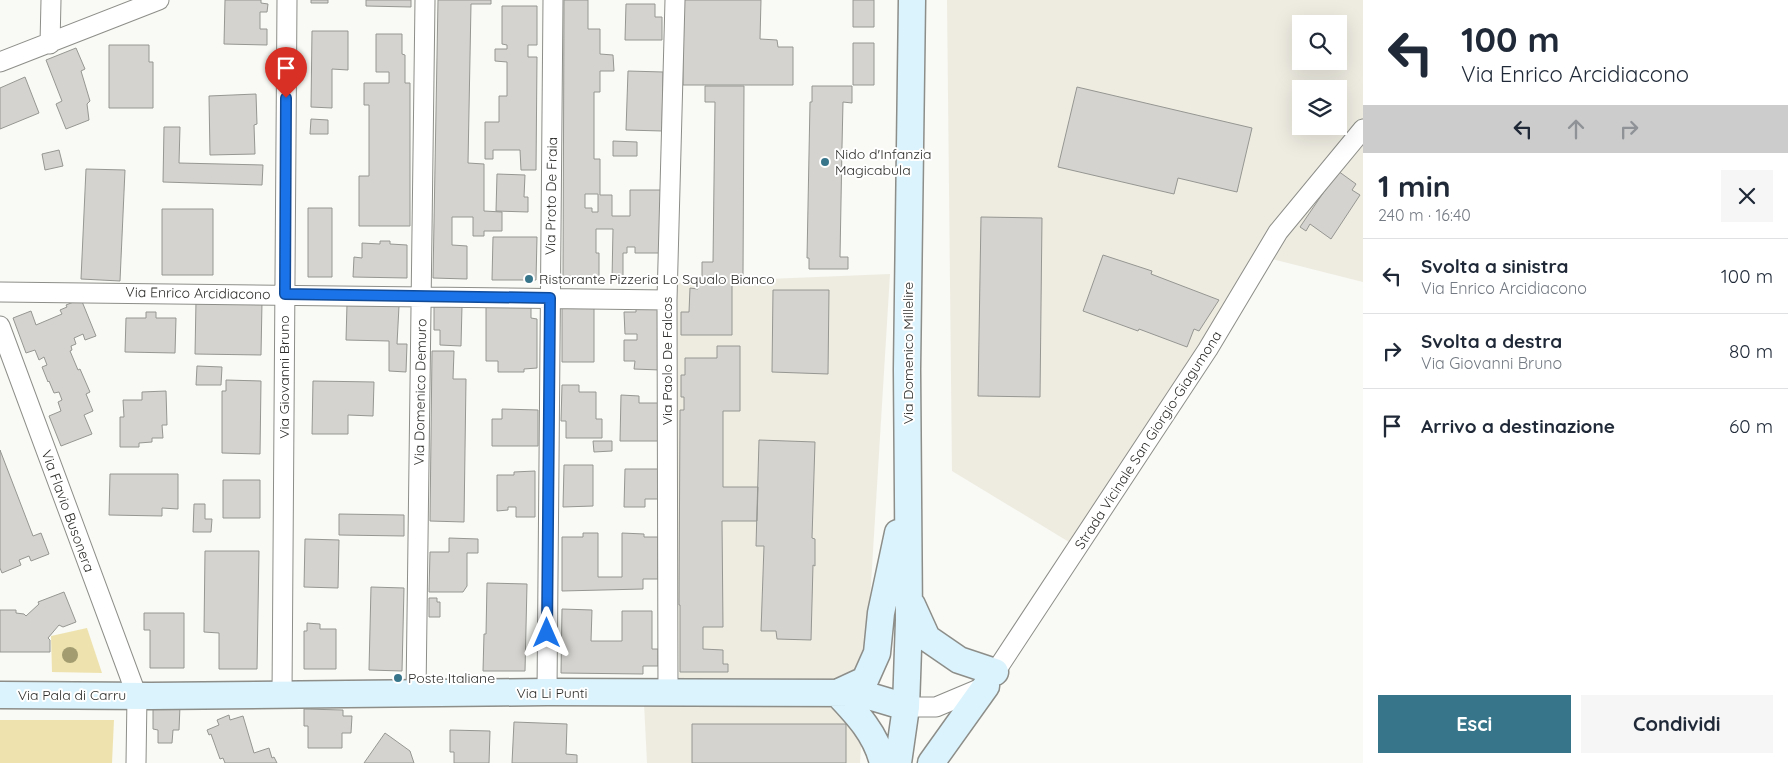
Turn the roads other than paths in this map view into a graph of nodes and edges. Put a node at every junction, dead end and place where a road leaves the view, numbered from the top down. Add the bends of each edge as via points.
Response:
1 (51, 0) edge
2 (159, 0) edge
3 (287, 0) edge
4 (425, 0) edge
5 (553, 0) edge
6 (675, 0) edge
7 (912, 0) edge
8 (50, 44) junction
9 (0, 62) edge
10 (1363, 129) edge
11 (0, 292) edge
12 (285, 294) junction
13 (421, 296) junction
14 (550, 298) junction
15 (667, 300) junction
16 (0, 326) edge
17 (908, 486) junction
18 (909, 597) junction
19 (990, 679) junction
20 (547, 692) junction
21 (668, 693) junction
22 (837, 693) junction
23 (416, 694) junction
24 (0, 695) edge
25 (282, 695) junction
26 (137, 696) junction
27 (906, 707) junction
28 (136, 763) edge
29 (882, 763) edge
30 (898, 763) edge
31 (931, 763) edge

1 - 8 street
2 - 8 street
3 - 12 street, Via Giovanni Bruno
4 - 13 street, Via Domenico Demuro
5 - 14 street, Via Proto De Fraia
6 - 15 street, Via Paolo De Falcos
7 - 17 main road, Via Domenico Millelire
8 - 9 street
10 - 19 street, Strada Vicinale San Giorgio-Giagumona via 1278,232 1213,341
11 - 12 street, Via Enrico Arcidiacono
12 - 13 street, Via Enrico Arcidiacono
12 - 25 street, Via Giovanni Bruno
13 - 14 street, Via Enrico Arcidiacono
13 - 23 street, Via Domenico Demuro
14 - 15 street, Via Enrico Arcidiacono
14 - 20 street, Via Proto De Fraia
15 - 21 street, Via Paolo De Falcos
16 - 26 street, Via Flavio Busonera
17 - 18 main road, Via Domenico Millelire
17 - 22 main road via 881,613 877,653 865,680
18 - 19 main road via 927,638
18 - 27 main road, Via Domenico Millelire
19 - 27 street via 936,707
19 - 31 main road
20 - 21 main road, Via Li Punti
20 - 23 main road, Via Li Punti
21 - 22 main road, Via Li Punti
22 - 27 main road, Via Li Punti via 859,693
22 - 29 main road via 875,740
23 - 25 main road, Via Li Punti
24 - 26 main road, Via Pala di Carru
25 - 26 main road, Via Li Punti
26 - 28 street, Via Pala di Carru
27 - 30 main road, Via Domenico Millelire

